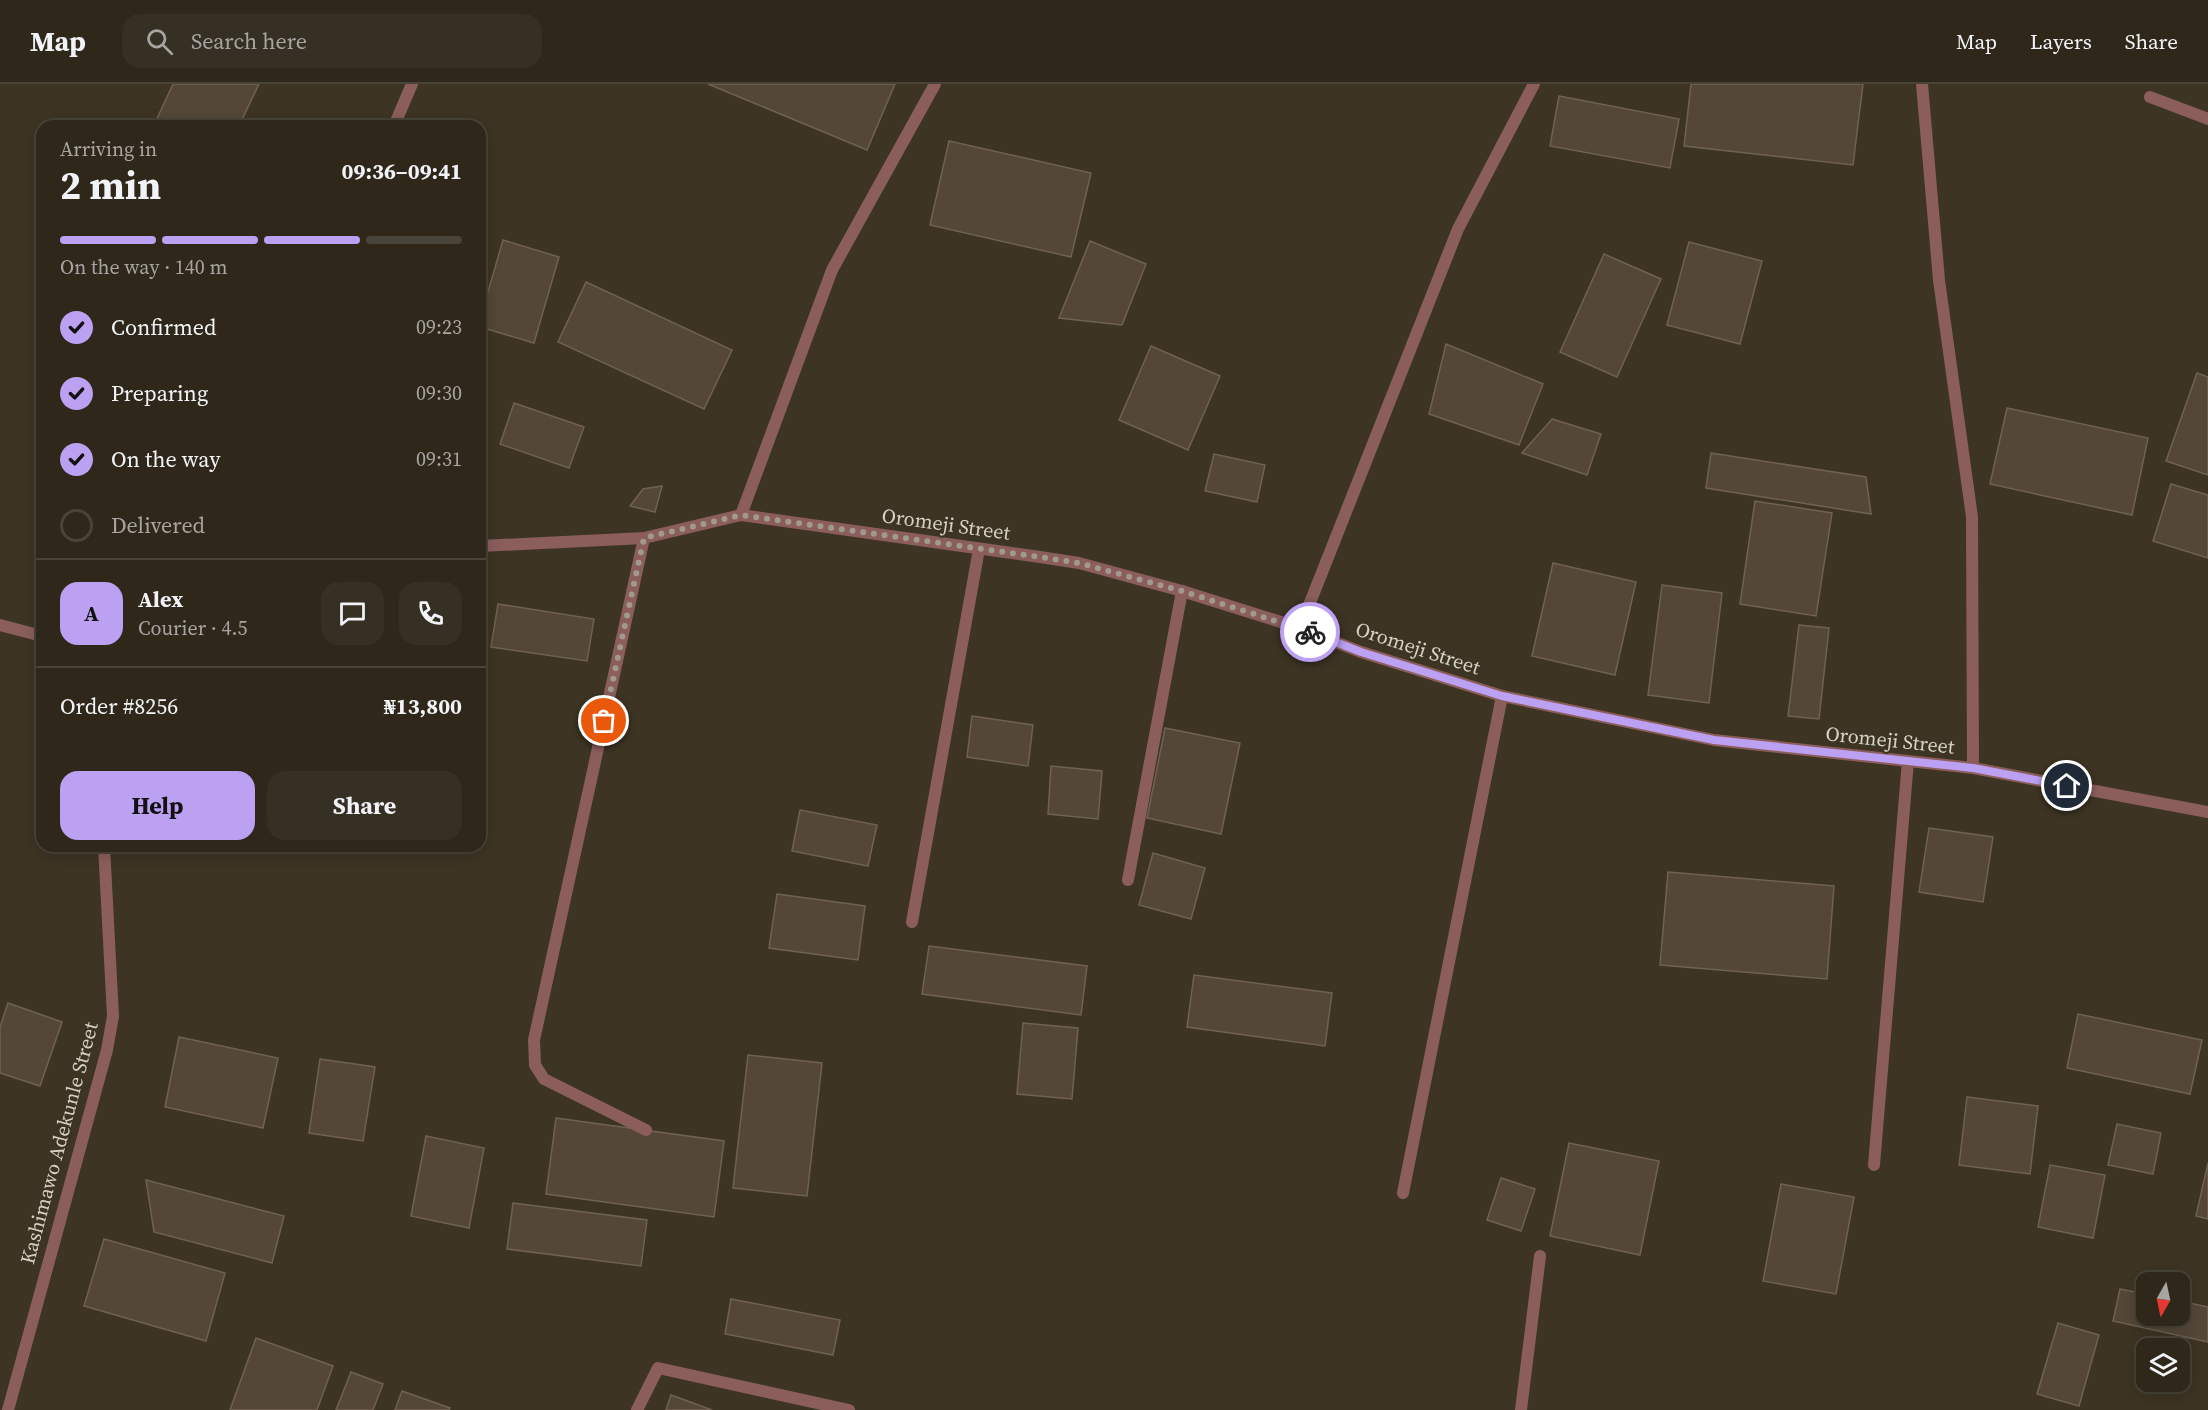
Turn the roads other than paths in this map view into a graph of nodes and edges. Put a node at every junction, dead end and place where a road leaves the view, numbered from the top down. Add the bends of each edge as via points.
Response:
1 (412, 84) edge
2 (935, 84) edge
3 (1534, 84) edge
4 (1922, 84) edge
5 (2150, 97) dead end
6 (2208, 119) edge
7 (397, 120) edge
8 (741, 515) junction
9 (644, 538) junction
10 (486, 546) edge
11 (979, 549) junction
12 (1182, 591) junction
13 (0, 625) edge
14 (1300, 628) junction
15 (36, 634) edge
16 (1502, 696) junction
17 (1908, 761) junction
18 (1973, 768) junction
19 (2208, 812) edge
20 (104, 852) edge
21 (1128, 880) dead end
22 (912, 922) dead end
23 (646, 1130) dead end
24 (1874, 1165) dead end
25 (1403, 1193) dead end
26 (1540, 1256) dead end
27 (8, 1410) edge
28 (636, 1410) edge
29 (849, 1410) edge
30 (1521, 1410) edge

1 - 7 street
2 - 8 street via 832,270
3 - 14 street via 1458,229
4 - 18 street via 1939,280 1972,517
5 - 6 street
8 - 9 street, Oromeji Street
8 - 11 street, Oromeji Street
9 - 10 street, Oromeji Street
9 - 23 street via 534,1040 535,1065 544,1079
11 - 12 street, Oromeji Street via 1079,563
11 - 22 street
12 - 14 street, Oromeji Street
12 - 21 street
13 - 15 street
14 - 16 street, Oromeji Street via 1361,652
16 - 17 street, Oromeji Street via 1714,740
16 - 25 street
17 - 18 street, Oromeji Street
17 - 24 street
18 - 19 street, Oromeji Street
20 - 27 street, Kashimawo Adekunle Street via 113,1016
26 - 30 street
28 - 29 street via 658,1368

